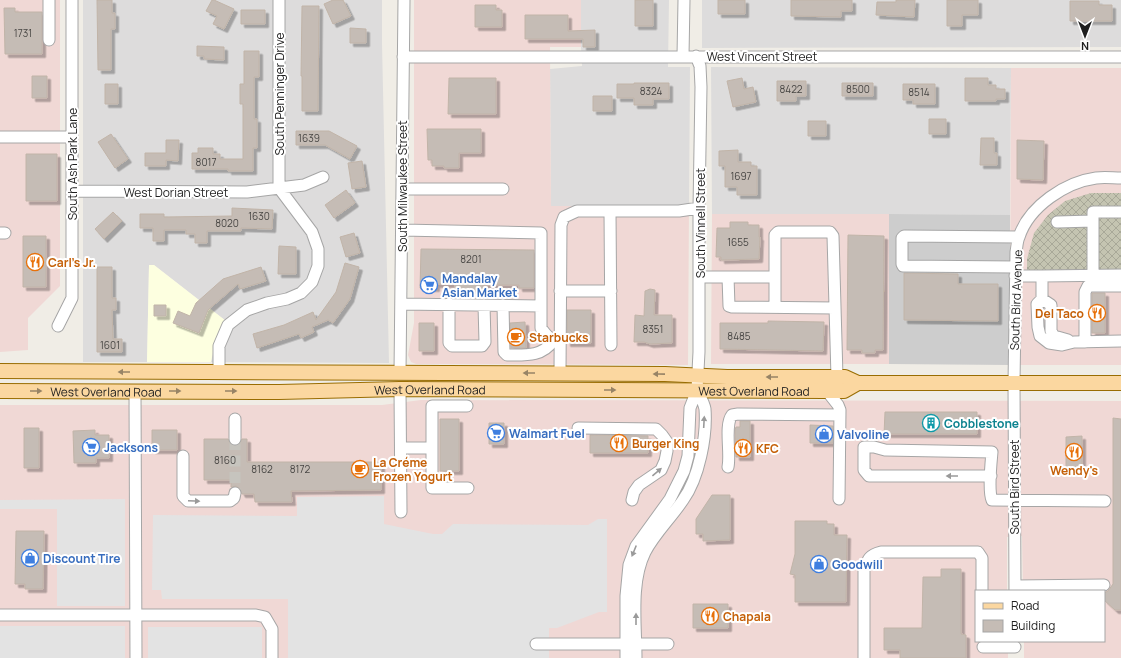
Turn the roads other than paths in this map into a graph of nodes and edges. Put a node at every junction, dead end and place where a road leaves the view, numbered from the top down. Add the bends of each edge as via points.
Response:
1 (49, 0) edge
2 (72, 0) edge
3 (279, 0) edge
4 (404, 0) edge
5 (684, 0) edge
6 (49, 40) dead end
7 (683, 56) junction
8 (696, 56) junction
9 (403, 57) junction
10 (1121, 57) edge
11 (0, 136) edge
12 (72, 137) junction
13 (322, 178) dead end
14 (1121, 178) edge
15 (279, 188) junction
16 (402, 189) junction
17 (503, 189) dead end
18 (72, 192) junction
19 (699, 208) junction
20 (610, 211) junction
21 (1121, 212) edge
22 (1093, 221) junction
23 (1057, 222) dead end
24 (402, 230) junction
25 (1019, 237) junction
26 (1015, 272) junction
27 (1093, 275) junction
28 (1121, 275) edge
29 (1042, 276) junction
30 (700, 277) junction
31 (728, 277) junction
32 (775, 277) junction
33 (1121, 286) edge
34 (560, 291) junction
35 (610, 291) junction
36 (401, 304) junction
37 (449, 304) junction
38 (484, 305) junction
39 (503, 305) junction
40 (541, 306) junction
41 (775, 307) junction
42 (835, 308) junction
43 (58, 326) dead end
44 (1121, 341) edge
45 (556, 342) junction
46 (1079, 342) junction
47 (611, 345) dead end
48 (0, 371) edge
49 (219, 372) junction
50 (329, 372) junction
51 (400, 373) junction
52 (490, 373) junction
53 (560, 373) junction
54 (837, 377) junction
55 (697, 383) junction
56 (858, 383) junction
57 (1014, 383) junction
58 (1121, 383) edge
59 (400, 389) junction
60 (0, 391) edge
61 (135, 391) junction
62 (249, 391) junction
63 (827, 391) junction
64 (279, 392) junction
65 (467, 406) dead end
66 (840, 415) junction
67 (235, 419) dead end
68 (578, 428) dead end
69 (235, 440) tunnel mouth
70 (401, 448) junction
71 (432, 448) junction
72 (183, 456) dead end
73 (728, 467) dead end
74 (991, 476) junction
75 (468, 488) dead end
76 (235, 493) dead end
77 (839, 498) dead end
78 (632, 500) dead end
79 (1014, 500) junction
80 (1105, 501) dead end
81 (401, 512) dead end
82 (1104, 585) dead end
83 (1015, 588) edge
84 (982, 590) edge
85 (0, 615) edge
86 (136, 615) junction
87 (536, 644) dead end
88 (668, 644) dead end
89 (631, 645) junction
90 (983, 649) edge
91 (1015, 649) edge
92 (136, 658) edge
93 (272, 658) edge
94 (626, 658) edge
95 (636, 658) edge
96 (864, 658) edge

1 - 6 street
2 - 12 street, South Ash Park Lane
3 - 15 street, South Penninger Drive
4 - 9 street, South Milwaukee Street
5 - 7 street
7 - 8 street, West Vincent Street
7 - 9 street, West Vincent Street
8 - 10 street, West Vincent Street
8 - 19 street, South Vinnell Street via 700,66 701,87
9 - 16 street, South Milwaukee Street
11 - 12 street
12 - 18 street, South Ash Park Lane
13 - 15 street via 304,185
14 - 25 street, South Bird Avenue via 1097,178 1064,188 1045,201 1030,217
15 - 18 street, West Dorian Street via 247,192
15 - 49 street via 312,232 318,249 318,266 312,282 301,293 247,310 228,325 219,346
16 - 17 street
16 - 24 street, South Milwaukee Street
18 - 43 street, South Ash Park Lane via 72,298
19 - 20 street via 680,211
19 - 30 street, South Vinnell Street
20 - 34 street via 577,211 564,217 561,225
20 - 35 street
21 - 22 street via 1093,212
22 - 23 street
22 - 27 street
24 - 36 street, South Milwaukee Street
24 - 40 street via 541,233
25 - 26 street, South Bird Avenue
25 - 26 street via 902,238 903,266
26 - 29 street
26 - 57 street, South Bird Avenue
27 - 28 street
27 - 29 street
29 - 46 street via 1042,299 1051,305 1051,331 1054,336
30 - 31 street
30 - 55 street, South Vinnell Street
31 - 32 street
31 - 41 street via 729,306
32 - 41 street
32 - 42 street via 775,235 778,232 830,232 833,236
33 - 46 street via 1088,286 1085,292
34 - 35 street
34 - 45 street
35 - 47 street
36 - 37 street
36 - 51 street, South Milwaukee Street
37 - 38 street
37 - 38 street via 449,343 452,346 482,346 485,342
38 - 39 street
39 - 40 street
39 - 45 street via 504,352 507,355 532,355
40 - 45 street via 541,328
41 - 42 street
42 - 54 street
44 - 46 street
45 - 53 street
49 -> 48 main road, West Overland Road
49 - 50 main road, West Overland Road
49 - 61 main road via 209,381 148,381
50 - 51 main road, West Overland Road
50 - 62 main road via 293,380 253,381
51 - 52 main road, West Overland Road
51 - 64 main road via 388,381 329,382
53 -> 52 main road, West Overland Road
52 - 59 main road via 468,381 411,381
55 -> 53 main road, West Overland Road via 665,374
54 -> 55 main road, West Overland Road
54 - 56 main road, West Overland Road via 845,377
59 -> 55 main road, West Overland Road
55 - 63 main road, West Overland Road
55 -> 89 street via 690,408 688,456 684,471 670,499 636,546 629,565 626,591
89 -> 55 street via 638,571 645,552 684,499 695,478 701,456 705,408
56 - 57 main road, West Overland Road
56 - 63 main road, West Overland Road via 844,391
57 - 58 main road, West Overland Road
57 - 79 street, South Bird Street
59 - 64 main road, West Overland Road
59 - 70 street
60 -> 61 main road, West Overland Road
61 -> 62 main road, West Overland Road
61 - 86 street
62 - 64 main road, West Overland Road
63 - 66 street via 838,405
65 - 71 street via 432,406
66 - 73 street via 732,415 729,421
66 - 77 street
67 - 69 street
78 -> 68 street via 639,485 661,470 668,451 667,442 662,435 656,429
70 - 71 street
70 - 81 street
71 - 75 street via 432,488
72 -> 76 street via 186,500 230,501
74 -> 74 street via 869,476 864,470 864,447 885,450 992,452
74 - 79 street via 992,500
79 - 80 street
79 - 83 street, South Bird Street
82 - 83 street
84 - 96 street via 982,558 978,552 873,554 864,570
85 - 86 street
86 - 92 street
86 - 93 street via 265,617 272,630
87 - 89 street
88 - 89 street
89 - 94 street
89 - 95 street
90 - 91 street

